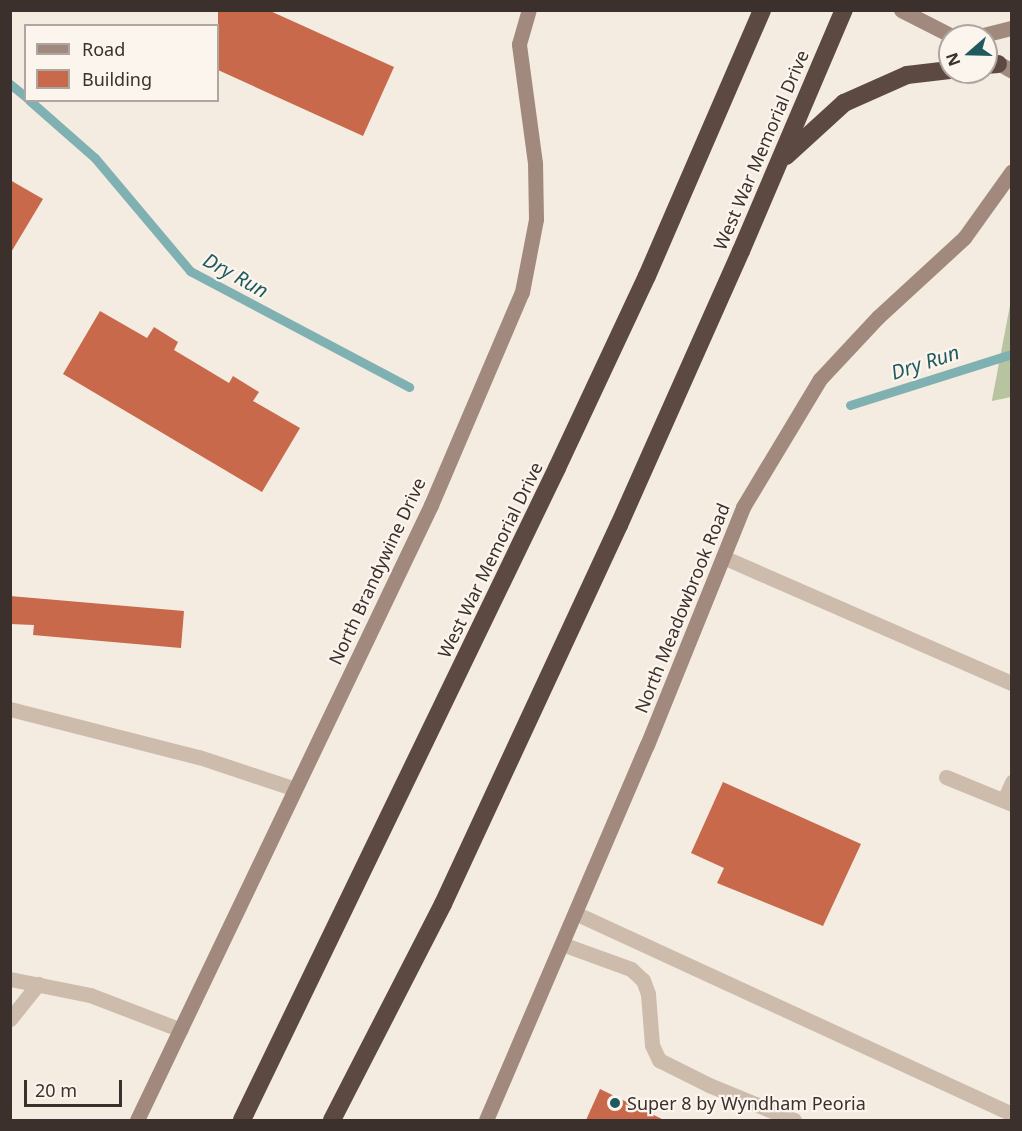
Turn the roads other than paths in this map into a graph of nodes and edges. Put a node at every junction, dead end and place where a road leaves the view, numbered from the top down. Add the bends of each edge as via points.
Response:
1 (529, 10) edge
2 (762, 10) edge
3 (844, 10) edge
4 (901, 10) edge
5 (938, 29) edge
6 (938, 71) edge
7 (780, 161) junction
8 (1011, 171) edge
9 (723, 557) junction
10 (1011, 682) edge
11 (10, 709) edge
12 (946, 777) dead end
13 (1011, 782) edge
14 (295, 789) junction
15 (1008, 802) edge
16 (575, 913) junction
17 (562, 944) junction
18 (10, 979) edge
19 (38, 984) junction
20 (10, 1019) edge
21 (181, 1030) junction
22 (1011, 1114) edge
23 (137, 1120) edge
24 (242, 1120) edge
25 (332, 1120) edge
26 (486, 1120) edge
27 (794, 1120) edge

1 - 14 street, North Brandywine Drive via 519,44 535,163 536,219 522,292 431,505
2 - 24 highway, West War Memorial Drive via 647,276 562,458
3 - 7 highway, West War Memorial Drive
4 - 5 street
6 - 7 highway via 907,75 844,103
7 - 25 highway, West War Memorial Drive via 619,525 443,904
8 - 9 street, North Meadowbrook Road via 964,238 878,317 820,379 743,507
9 - 10 lane
9 - 16 street, North Meadowbrook Road
11 - 14 lane via 199,757
12 - 15 lane
13 - 15 lane
14 - 21 street, North Brandywine Drive
16 - 17 street, North Meadowbrook Road
16 - 22 lane
17 - 26 street, North Meadowbrook Road
17 - 27 lane via 631,969 643,980 648,994 652,1045 659,1060
18 - 19 lane
19 - 20 lane
19 - 21 lane via 90,995
21 - 23 street, North Brandywine Drive

